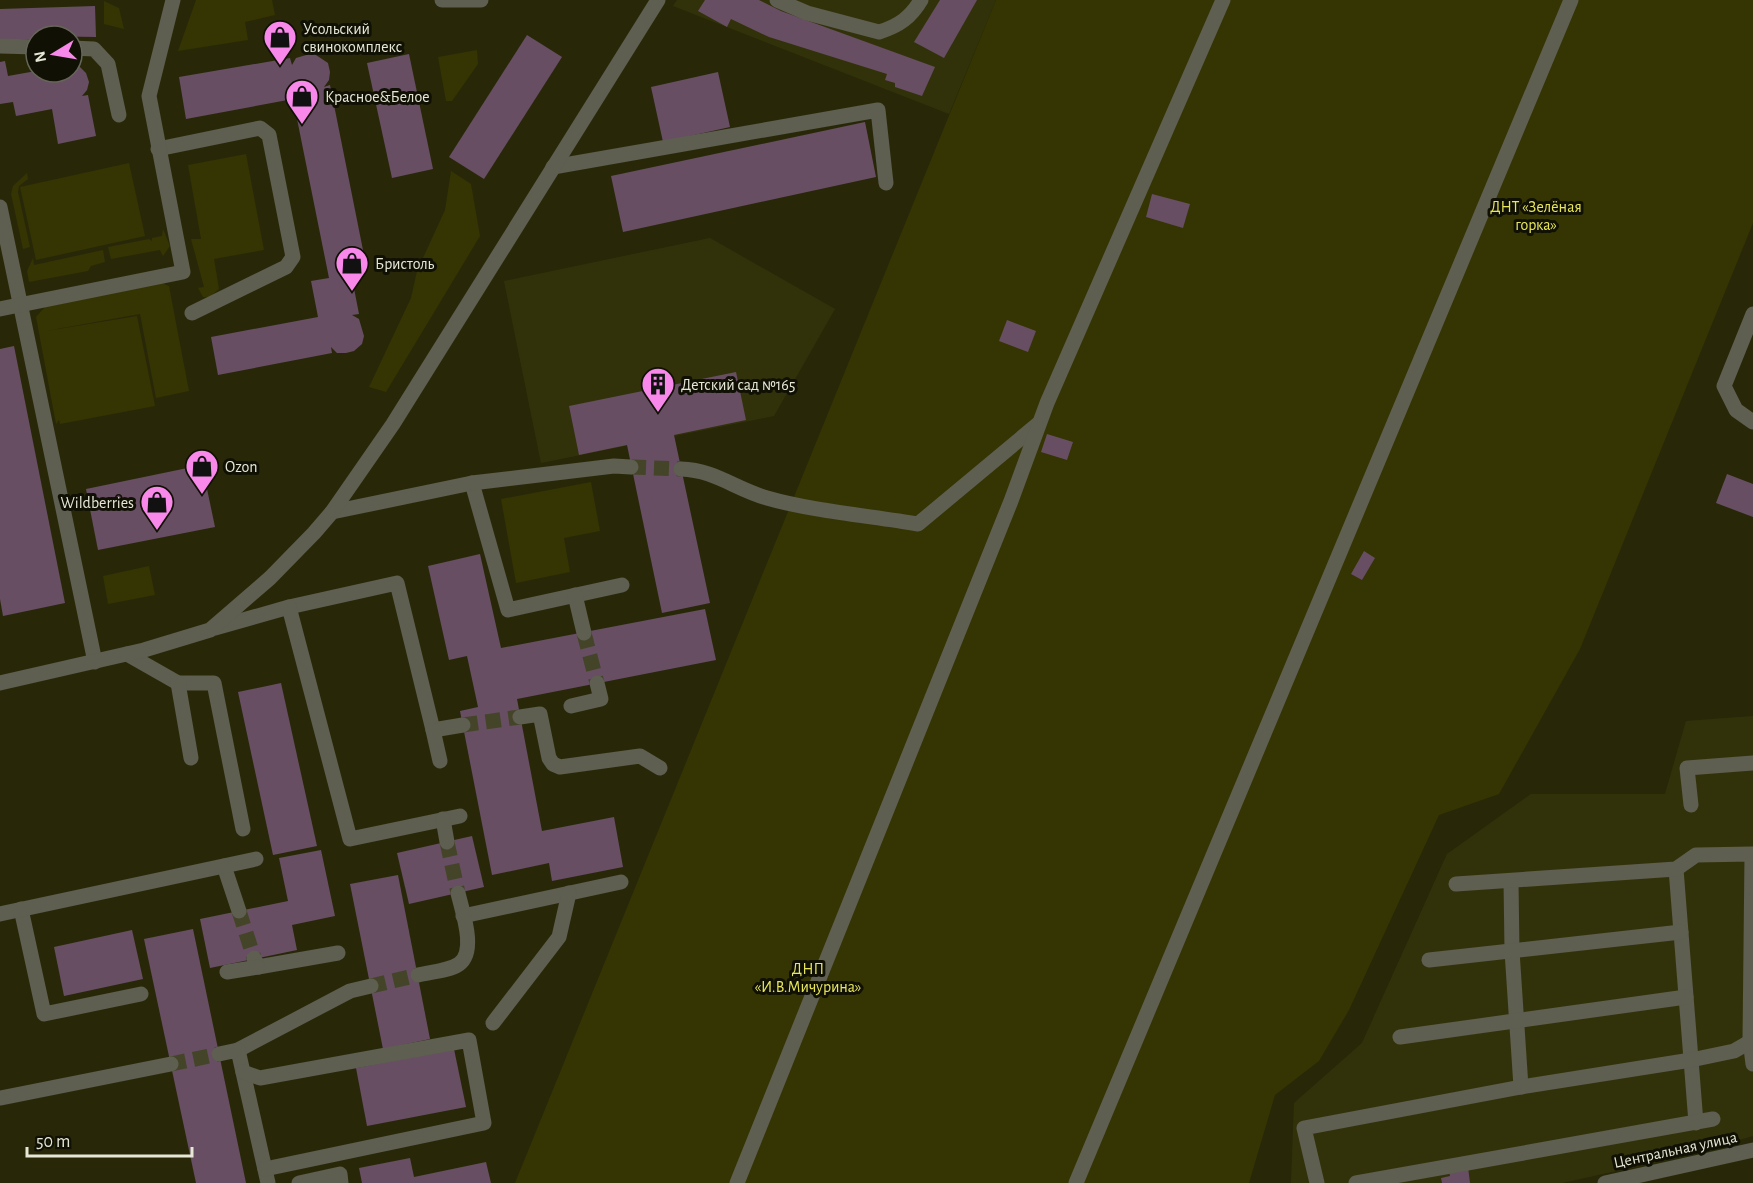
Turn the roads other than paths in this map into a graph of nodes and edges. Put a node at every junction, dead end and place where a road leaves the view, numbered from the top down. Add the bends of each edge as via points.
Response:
1 (172, 0) edge
2 (442, 0) edge
3 (481, 0) edge
4 (658, 0) edge
5 (777, 0) edge
6 (921, 0) edge
7 (1223, 0) edge
8 (1571, 0) edge
9 (0, 46) edge
10 (24, 47) edge
11 (84, 49) edge
12 (119, 115) dead end
13 (158, 149) junction
14 (553, 167) junction
15 (886, 183) dead end
16 (0, 207) edge
17 (19, 305) junction
18 (0, 309) edge
19 (192, 313) dead end
20 (1753, 314) edge
21 (1040, 422) junction
22 (1753, 422) edge
23 (631, 467) tunnel mouth
24 (681, 469) tunnel mouth
25 (472, 483) junction
26 (332, 512) junction
27 (622, 585) dead end
28 (575, 595) junction
29 (289, 607) junction
30 (210, 630) junction
31 (584, 633) tunnel mouth
32 (127, 654) junction
33 (95, 662) junction
34 (0, 683) edge
35 (178, 683) junction
36 (597, 683) tunnel mouth
37 (571, 706) dead end
38 (520, 717) tunnel mouth
39 (463, 725) tunnel mouth
40 (433, 730) junction
41 (191, 758) dead end
42 (440, 762) dead end
43 (1753, 763) edge
44 (660, 768) dead end
45 (1691, 805) dead end
46 (460, 816) dead end
47 (442, 819) junction
48 (243, 829) dead end
49 (447, 842) tunnel mouth
50 (256, 859) dead end
51 (224, 866) junction
52 (1676, 869) junction
53 (1511, 881) junction
54 (621, 882) dead end
55 (1456, 885) dead end
56 (458, 893) tunnel mouth
57 (569, 893) junction
58 (21, 909) junction
59 (239, 911) tunnel mouth
60 (0, 914) edge
61 (463, 915) junction
62 (1681, 932) junction
63 (1512, 951) junction
64 (338, 953) dead end
65 (1429, 960) dead end
66 (227, 972) dead end
67 (418, 975) tunnel mouth
68 (370, 986) tunnel mouth
69 (141, 994) dead end
70 (1686, 997) junction
71 (1517, 1021) junction
72 (493, 1023) dead end
73 (1400, 1037) dead end
74 (1752, 1040) edge
75 (238, 1050) junction
76 (219, 1054) tunnel mouth
77 (1691, 1060) junction
78 (171, 1064) tunnel mouth
79 (1753, 1064) edge
80 (243, 1072) junction
81 (1521, 1087) junction
82 (0, 1096) edge
83 (0, 1103) edge
84 (1713, 1119) dead end
85 (1696, 1124) junction
86 (1753, 1150) edge
87 (266, 1176) edge
88 (299, 1183) edge
89 (341, 1183) edge
90 (737, 1183) edge
91 (1076, 1183) edge
92 (1317, 1183) edge
93 (1356, 1183) edge
94 (1605, 1183) edge

1 - 13 street via 149,96
2 - 3 street
4 - 14 street
5 - 6 street via 807,13 879,32 913,14
7 - 21 street
8 - 91 street
9 - 10 street
11 - 12 street via 94,49 108,64
13 - 17 street via 183,272
13 - 19 street via 260,128 269,135 293,257 286,267
14 - 15 street via 878,110
14 - 26 street via 393,424
16 - 17 street
17 - 18 street
17 - 33 street
20 - 22 street via 1724,386 1736,410
21 - 24 street via 918,524 768,498 702,470
21 - 90 street
23 - 25 street
25 - 26 street
25 - 28 street via 508,610
26 - 30 street via 270,578
27 - 28 street
28 - 31 street
29 - 30 street
29 - 40 street via 397,583
29 - 47 street via 350,839
30 - 32 street
32 - 33 street
32 - 35 street
33 - 34 street
35 - 41 street
35 - 48 street via 214,683
36 - 37 street via 601,699
38 - 44 street via 540,714 549,758 560,767 640,756
39 - 40 street
40 - 42 street
43 - 45 street via 1687,768
46 - 47 street
47 - 49 street
50 - 51 street
51 - 58 street
51 - 59 street
52 - 53 street
52 - 62 street
52 - 74 street via 1696,855 1752,854
53 - 55 street
53 - 63 street
54 - 57 street
56 - 61 street
57 - 61 street
57 - 72 street via 559,937
58 - 60 street
58 - 69 street via 44,1014
61 - 67 street via 468,948 465,959 457,966
62 - 63 street
62 - 70 street
63 - 65 street
63 - 71 street
64 - 66 street via 256,963
68 - 75 street via 350,991
70 - 71 street
70 - 77 street
71 - 73 street
71 - 81 street
74 - 77 street via 1734,1051
74 - 79 street
75 - 76 street
75 - 80 street
77 - 81 street
77 - 85 street
78 - 82 street
80 - 87 street
80 - 87 street via 260,1078 469,1040 484,1123
81 - 92 street via 1304,1128
82 - 83 street
84 - 85 street
85 - 93 street
86 - 94 street, Центральная улица
88 - 89 street via 340,1174

